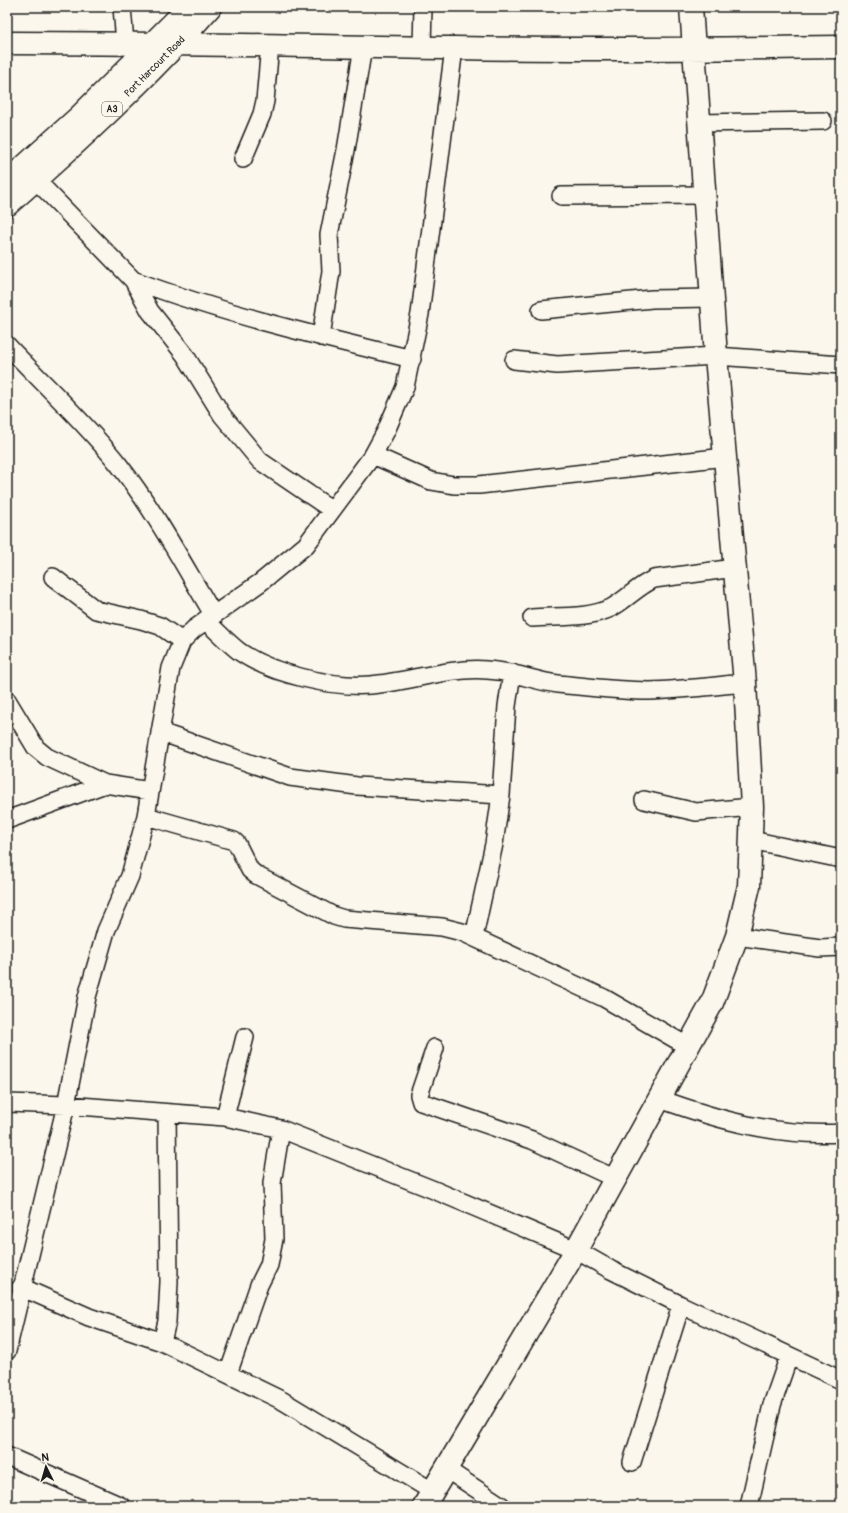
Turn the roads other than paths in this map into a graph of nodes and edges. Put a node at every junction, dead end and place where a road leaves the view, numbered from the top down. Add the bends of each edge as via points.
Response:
1 (122, 7) edge
2 (189, 7) edge
3 (210, 7) edge
4 (423, 7) edge
5 (691, 7) edge
6 (7, 43) edge
7 (125, 43) junction
8 (154, 43) junction
9 (177, 44) junction
10 (270, 45) junction
11 (364, 46) junction
12 (422, 47) junction
13 (841, 47) edge
14 (454, 48) junction
15 (693, 49) junction
16 (823, 121) dead end
17 (698, 123) junction
18 (243, 158) dead end
19 (35, 180) junction
20 (7, 182) edge
21 (704, 195) junction
22 (561, 196) dead end
23 (7, 205) edge
24 (132, 280) junction
25 (712, 298) junction
26 (541, 310) dead end
27 (321, 337) junction
28 (7, 345) edge
29 (716, 356) junction
30 (412, 359) junction
31 (514, 360) dead end
32 (841, 365) edge
33 (373, 455) junction
34 (725, 457) junction
35 (332, 510) junction
36 (734, 568) junction
37 (53, 577) dead end
38 (209, 617) junction
39 (532, 618) dead end
40 (182, 641) junction
41 (512, 672) junction
42 (745, 683) junction
43 (7, 700) edge
44 (160, 732) junction
45 (105, 784) junction
46 (150, 791) junction
47 (501, 795) junction
48 (644, 800) dead end
49 (752, 807) junction
50 (146, 816) junction
51 (7, 820) edge
52 (751, 840) junction
53 (841, 859) edge
54 (738, 936) junction
55 (474, 937) junction
56 (841, 947) edge
57 (245, 1037) dead end
58 (688, 1046) junction
59 (435, 1048) dead end
60 (660, 1099) junction
61 (7, 1103) edge
62 (66, 1105) junction
63 (167, 1113) junction
64 (225, 1117) junction
65 (282, 1129) junction
66 (841, 1133) edge
67 (616, 1179) junction
68 (576, 1250) junction
69 (21, 1287) junction
70 (680, 1305) junction
71 (162, 1342) junction
72 (7, 1351) edge
73 (788, 1356) junction
74 (228, 1374) junction
75 (841, 1380) edge
76 (7, 1456) edge
77 (632, 1462) dead end
78 (446, 1469) junction
79 (428, 1499) edge
80 (121, 1506) edge
81 (502, 1506) edge
82 (749, 1506) edge

1 - 7 street
2 - 8 main road, Port Harcourt Road / A3
3 - 9 main road, Port Harcourt Road / A3
4 - 12 street
5 - 15 main road
6 - 7 main road
7 - 8 main road
8 - 9 main road
8 - 20 main road, Port Harcourt Road / A3 via 79,117
9 - 10 main road
9 - 19 main road, Port Harcourt Road / A3
10 - 11 main road
10 - 18 street via 262,114
11 - 12 main road
11 - 27 street via 329,235 331,271
12 - 14 main road
13 - 15 main road
14 - 15 main road
14 - 30 street
15 - 17 main road
16 - 17 street
17 - 21 main road
19 - 23 main road, Port Harcourt Road / A3
19 - 24 street
21 - 22 street
21 - 25 main road
24 - 27 street via 249,319
24 - 35 street via 150,311 186,355 222,415 260,461
25 - 26 street via 624,301
25 - 29 main road
27 - 30 street
28 - 38 street via 119,465 139,492
29 - 31 street via 557,365
29 - 32 street
29 - 34 main road
30 - 33 street via 405,387
33 - 34 street via 430,481 454,485 479,485
33 - 35 street
34 - 36 main road
35 - 38 street via 306,544 261,582
36 - 39 street via 654,579 611,608 600,612
36 - 42 main road
37 - 40 street via 96,610 160,626
38 - 40 street
38 - 41 street via 240,652 266,666 336,684 370,685 466,670
40 - 44 street via 171,668
41 - 42 street via 558,684 647,691
41 - 47 street
42 - 49 main road
43 - 45 street via 36,748 59,764
44 - 46 street
44 - 47 street via 290,777 357,786
45 - 46 street
45 - 51 street
46 - 50 street
47 - 55 street via 494,844
48 - 49 street via 696,812
49 - 52 main road
50 - 55 street via 234,841 250,870 256,875 334,916 442,927
50 - 62 street via 130,876 106,931 87,997
52 - 53 street
52 - 54 main road via 749,886
54 - 56 street via 820,948
54 - 58 main road via 712,1003
55 - 58 street via 604,998
57 - 64 street
58 - 60 main road
59 - 67 street via 419,1095 421,1102 532,1140
60 - 66 street via 742,1125 816,1134
60 - 67 main road
61 - 62 street
62 - 63 street
62 - 69 street
63 - 64 street
63 - 71 street via 169,1282 167,1321
64 - 65 street
65 - 68 street
65 - 74 street via 272,1183 274,1239 269,1265 259,1285
67 - 68 main road
68 - 70 street
68 - 78 main road
69 - 71 street via 89,1318
69 - 72 street
70 - 73 street
70 - 77 street
71 - 74 street
73 - 75 street
73 - 82 street via 772,1405
74 - 79 street via 283,1401
76 - 80 street
78 - 79 main road
78 - 81 street

